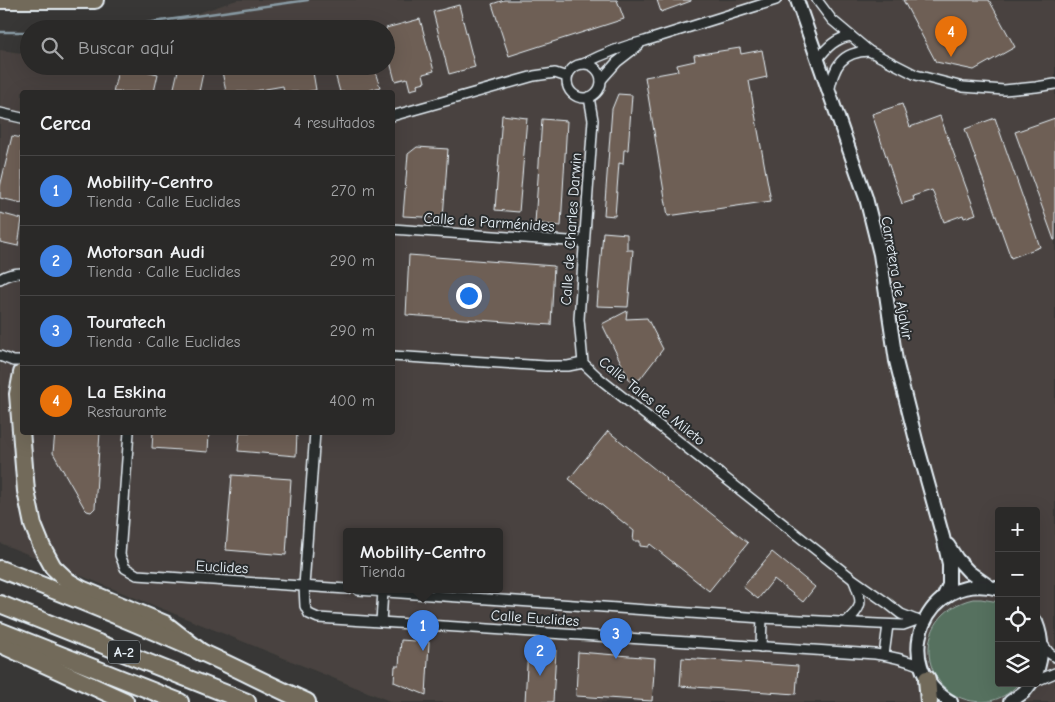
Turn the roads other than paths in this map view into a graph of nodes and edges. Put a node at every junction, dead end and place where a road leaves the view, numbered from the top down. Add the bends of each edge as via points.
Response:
1 (0, 0) edge
2 (95, 0) edge
3 (776, 0) edge
4 (798, 0) edge
5 (818, 0) edge
6 (851, 36) junction
7 (645, 41) junction
8 (869, 51) junction
9 (583, 64) junction
10 (824, 67) junction
11 (567, 77) junction
12 (601, 80) junction
13 (1055, 84) edge
14 (590, 97) junction
15 (0, 113) edge
16 (395, 115) edge
17 (20, 118) edge
18 (395, 229) edge
19 (584, 242) junction
20 (20, 273) edge
21 (0, 279) edge
22 (0, 356) edge
23 (395, 356) edge
24 (20, 361) edge
25 (583, 363) junction
26 (20, 384) edge
27 (20, 418) edge
28 (21, 435) edge
29 (129, 435) edge
30 (315, 435) edge
31 (943, 537) junction
32 (0, 569) edge
33 (854, 580) junction
34 (304, 586) junction
35 (995, 588) edge
36 (343, 589) edge
37 (383, 593) edge
38 (399, 593) edge
39 (943, 598) junction
40 (0, 604) edge
41 (762, 618) junction
42 (920, 620) junction
43 (381, 622) junction
44 (846, 622) junction
45 (888, 625) junction
46 (0, 631) edge
47 (1040, 633) edge
48 (1042, 643) junction
49 (0, 644) edge
50 (761, 647) junction
51 (201, 652) junction
52 (0, 654) edge
53 (884, 655) junction
54 (1055, 657) edge
55 (1040, 663) edge
56 (924, 673) junction
57 (1055, 673) edge
58 (1040, 679) edge
59 (1026, 692) edge
60 (126, 702) edge
61 (180, 702) edge
62 (247, 702) edge
63 (308, 702) edge
64 (929, 702) edge
65 (951, 702) edge
66 (1010, 702) edge

1 - 2 highway
3 - 7 street
4 - 10 street, Carretera de Ajalvir
5 - 6 street via 832,20
6 - 8 street
6 - 10 street via 835,41 824,51
7 - 9 street via 610,51
7 - 12 street via 617,62
8 - 10 street via 850,54
8 - 13 street via 916,75 963,87 1004,90
9 - 11 street via 571,70
9 - 12 street via 592,66
10 - 31 street, Carretera de Ajalvir via 829,92 866,198 880,254 896,361
11 - 14 street via 567,84 575,96
11 - 16 street via 555,73 534,76
12 - 14 street via 600,87
14 - 19 street, Calle de Charles Darwin via 593,120
15 - 17 street
18 - 19 street, Calle de Parménides
19 - 25 street, Calle de Charles Darwin via 579,319
20 - 21 street
22 - 24 street
23 - 25 street, Calle Tales de Mileto via 546,366
25 - 33 street, Calle Tales de Mileto
26 - 27 highway
28 - 51 highway via 26,491 33,525 53,567 68,582 81,589 165,624
29 - 34 street, Euclides via 120,555 125,568 137,575
30 - 34 street
31 - 35 street, Carretera de Ajalvir via 969,572
31 - 39 street, Carretera de Ajalvir via 949,564 949,585
32 - 51 highway
33 - 42 street, Calle Tales de Mileto via 901,614
33 - 44 street via 860,604 857,612
34 - 36 street
34 - 43 street, Calle Euclides via 305,606 309,614 318,618
35 - 39 street via 966,587
37 - 43 street
38 - 41 street, Calle Euclides
39 - 42 street
40 - 62 highway, A-2
41 - 44 street, Calle Euclides
41 - 50 street
42 - 45 street, Calle Euclides
42 - 56 street via 919,658
43 - 50 street, Calle Euclides
44 - 45 street, Calle Euclides
45 - 53 street
46 - 61 highway, A-2
47 - 48 street
48 - 54 street
48 - 55 street
49 - 60 highway
50 - 53 street, Calle Euclides
51 - 63 highway
52 - 60 highway
53 - 56 street, Calle Euclides via 904,660
56 - 64 highway
56 - 65 street via 939,693
57 - 58 street
59 - 66 street

